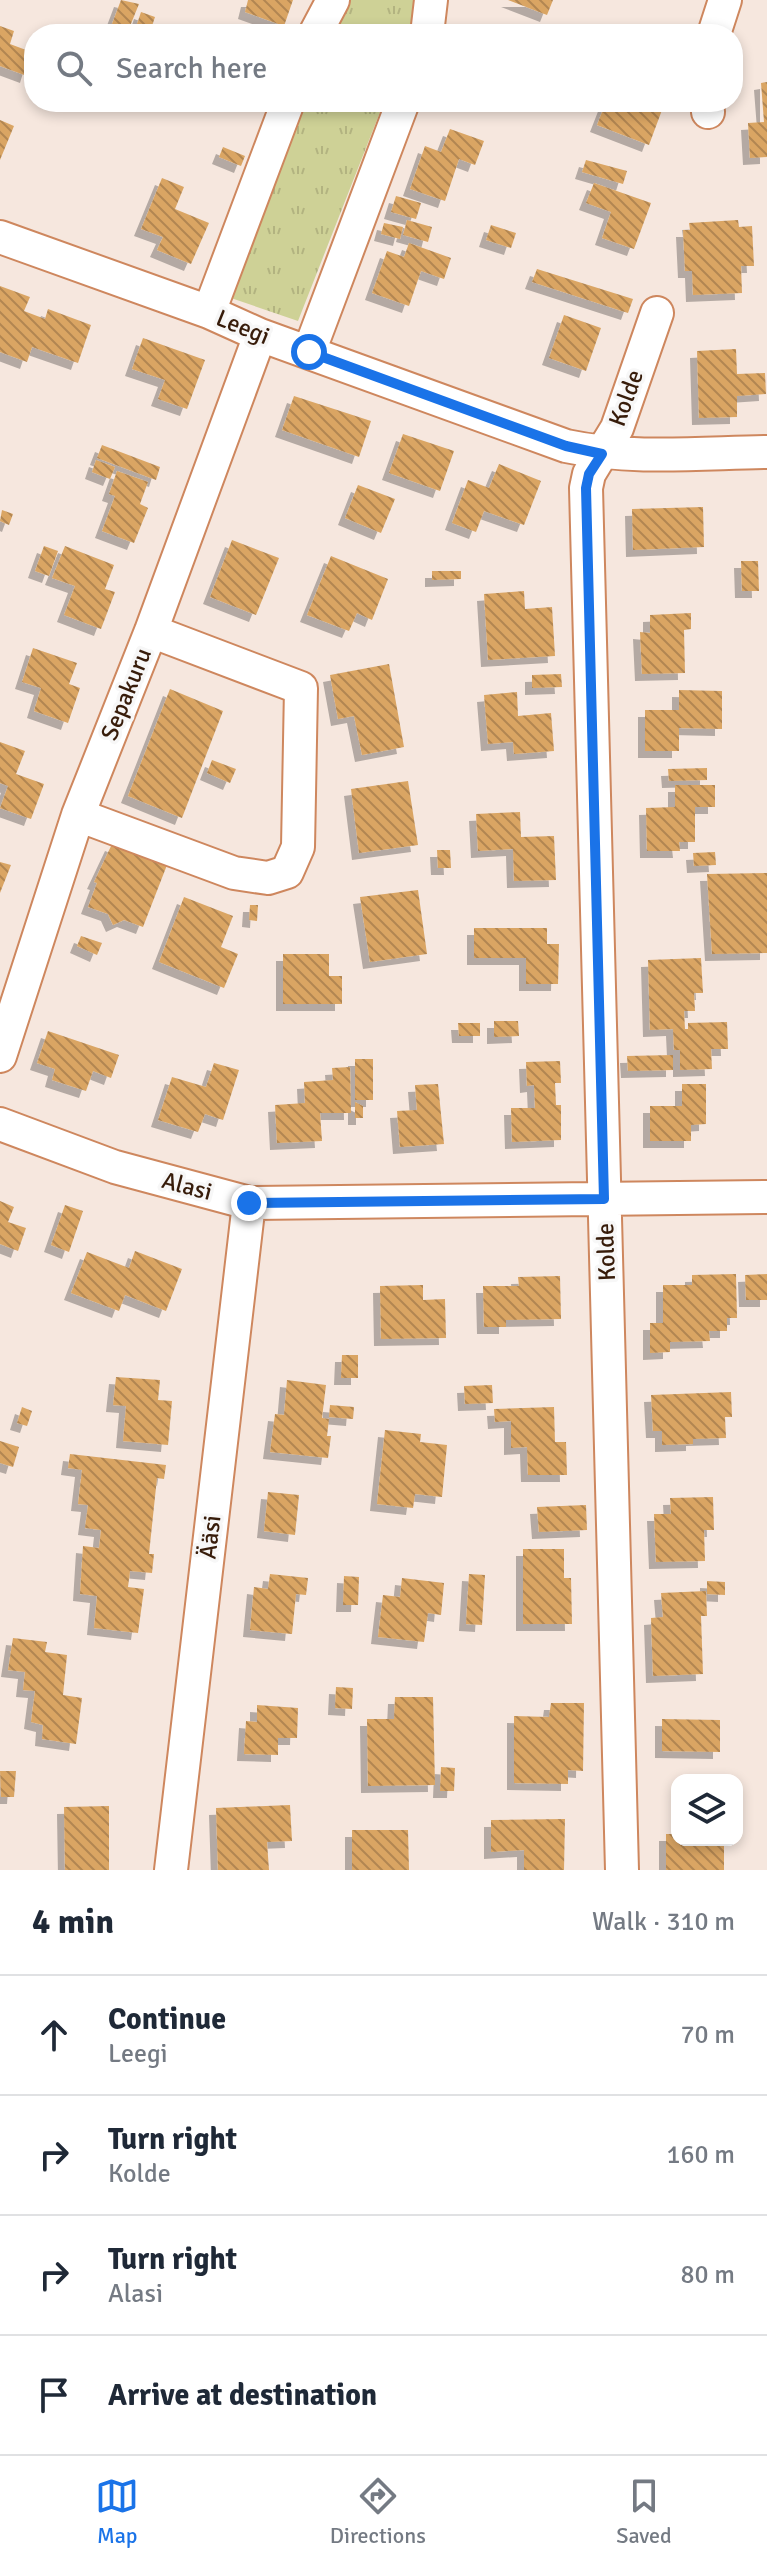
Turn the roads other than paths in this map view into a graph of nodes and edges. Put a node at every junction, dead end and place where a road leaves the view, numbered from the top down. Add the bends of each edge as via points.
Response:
1 (333, 0) edge
2 (431, 0) edge
3 (725, 0) edge
4 (320, 24) edge
5 (428, 24) edge
6 (717, 24) edge
7 (284, 112) edge
8 (399, 112) edge
9 (0, 237) edge
10 (209, 312) junction
11 (657, 313) dead end
12 (260, 335) junction
13 (309, 352) junction
14 (767, 452) edge
15 (602, 454) junction
16 (151, 631) junction
17 (78, 815) junction
18 (0, 1056) edge
19 (0, 1124) edge
20 (767, 1197) edge
21 (604, 1199) junction
22 (249, 1203) junction
23 (171, 1870) edge
24 (622, 1870) edge

1 - 4 street
2 - 5 street
3 - 6 street
7 - 10 street
8 - 13 street
9 - 10 street, Leegi
10 - 12 street, Leegi
11 - 15 street, Kolde via 617,428
12 - 13 street, Leegi
12 - 16 street, Sepakuru
13 - 15 street, Leegi via 566,446
14 - 15 street, Leegi
15 - 21 street, Kolde via 586,488
16 - 17 street, Sepakuru
16 - 17 street via 301,688 298,847 287,872 257,877
17 - 18 street, Sepakuru
19 - 22 street, Alasi via 115,1167
20 - 21 street, Alasi
21 - 22 street, Alasi
21 - 24 street, Kolde
22 - 23 street, Ääsi

